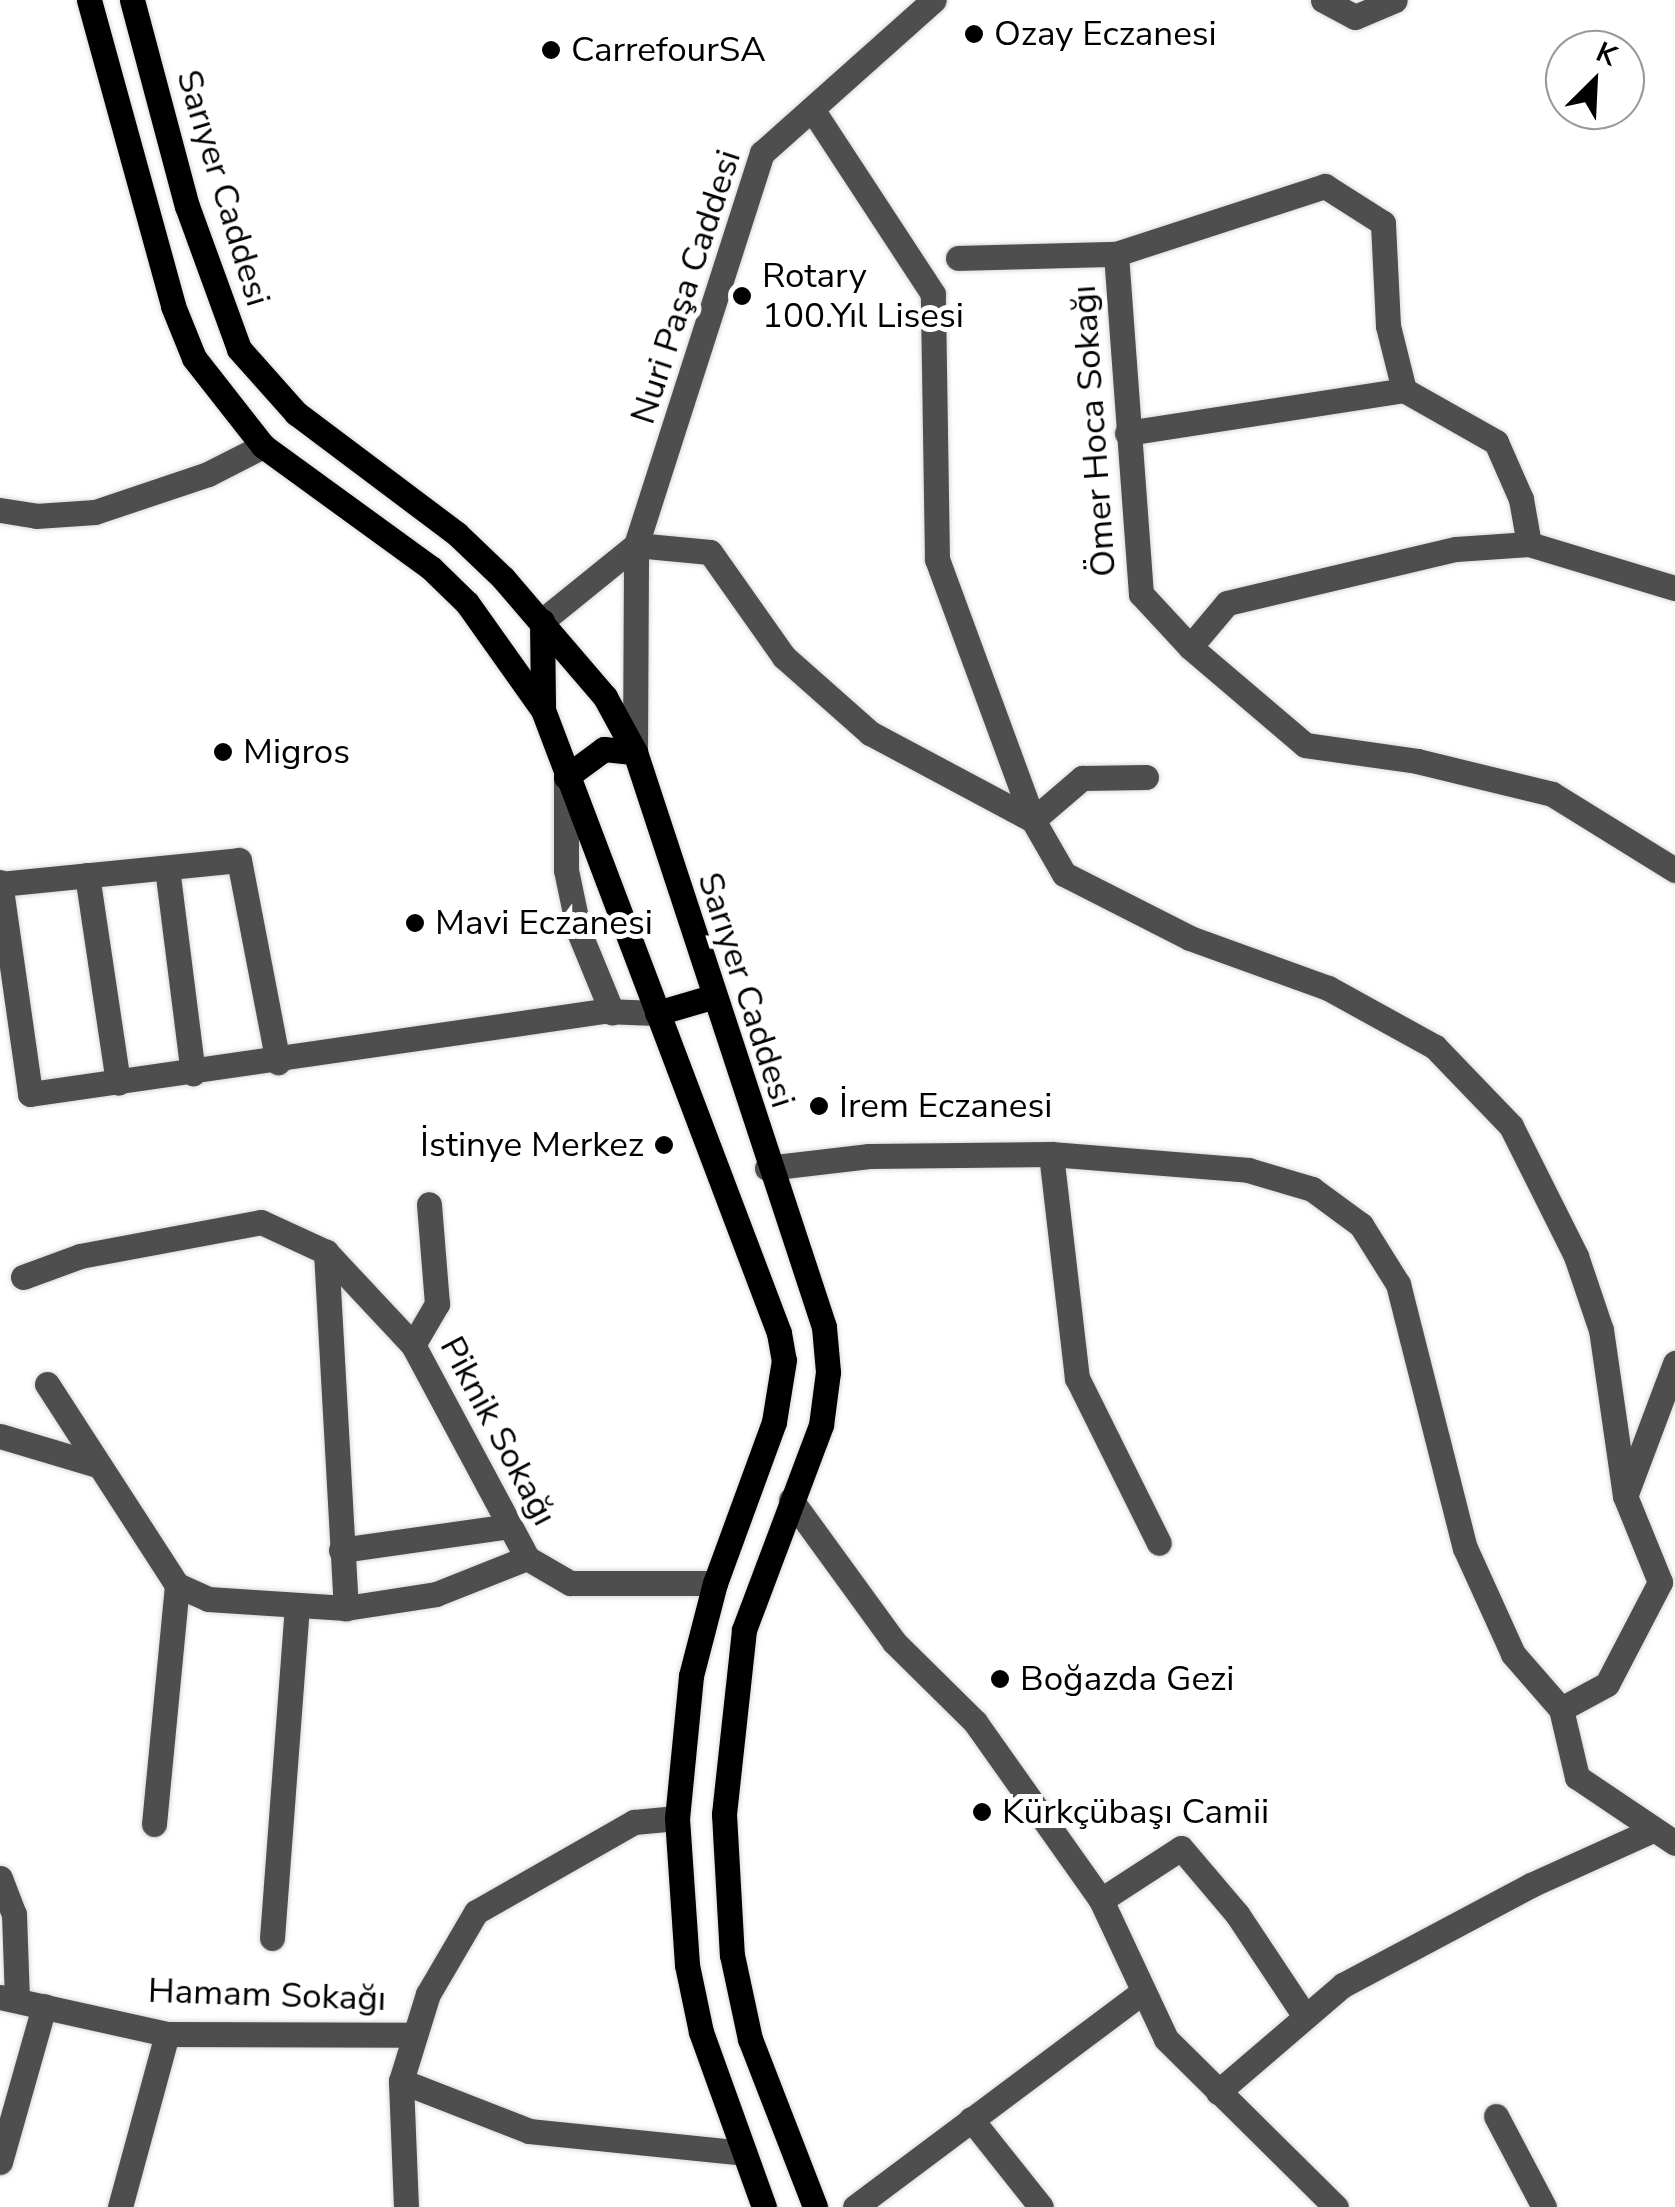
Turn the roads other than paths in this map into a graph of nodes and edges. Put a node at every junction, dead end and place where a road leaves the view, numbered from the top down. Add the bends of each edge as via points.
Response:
1 (89, 0) edge
2 (132, 0) edge
3 (934, 0) edge
4 (1323, 0) edge
5 (1395, 0) edge
6 (812, 109) junction
7 (1116, 254) junction
8 (958, 258) dead end
9 (1404, 390) junction
10 (296, 412) junction
11 (1127, 432) junction
12 (262, 446) junction
13 (0, 510) edge
14 (1529, 544) junction
15 (636, 545) junction
16 (1675, 588) edge
17 (542, 620) junction
18 (1190, 647) junction
19 (543, 710) junction
20 (635, 752) junction
21 (566, 777) junction
22 (1146, 777) dead end
23 (1033, 820) junction
24 (167, 868) junction
25 (1675, 870) edge
26 (87, 876) junction
27 (0, 883) edge
28 (712, 997) junction
29 (612, 1012) junction
30 (658, 1013) junction
31 (278, 1062) junction
32 (193, 1073) junction
33 (118, 1083) junction
34 (1051, 1154) junction
35 (767, 1168) junction
36 (428, 1204) dead end
37 (326, 1252) junction
38 (23, 1277) dead end
39 (413, 1345) junction
40 (1675, 1363) edge
41 (47, 1384) dead end
42 (0, 1436) edge
43 (94, 1464) junction
44 (1626, 1496) junction
45 (791, 1500) junction
46 (510, 1526) junction
47 (1159, 1543) dead end
48 (341, 1550) junction
49 (527, 1558) junction
50 (716, 1583) junction
51 (178, 1585) junction
52 (1668, 1587) edge
53 (753, 1594) junction
54 (297, 1608) junction
55 (346, 1608) junction
56 (1561, 1709) junction
57 (724, 1814) junction
58 (677, 1818) junction
59 (154, 1824) dead end
60 (1664, 1837) edge
61 (0, 1878) edge
62 (1100, 1900) junction
63 (272, 1938) dead end
64 (1140, 1993) junction
65 (8, 1999) edge
66 (44, 2006) junction
67 (1304, 2015) junction
68 (167, 2034) junction
69 (416, 2035) junction
70 (401, 2081) junction
71 (1218, 2092) junction
72 (1496, 2116) dead end
73 (971, 2119) junction
74 (784, 2137) junction
75 (744, 2153) junction
76 (0, 2162) edge
77 (1334, 2206) edge
78 (120, 2207) edge
79 (406, 2207) edge
80 (764, 2207) edge
81 (815, 2207) edge
82 (856, 2207) edge
83 (1041, 2207) edge
84 (1544, 2207) edge

1 - 12 main road via 172,306 203,372
2 - 10 main road, Sarıyer Caddesi via 222,316 260,377
3 - 6 street, Nuri Paşa Caddesi
4 - 5 street via 1356,18
6 - 15 street, Nuri Paşa Caddesi via 762,153
6 - 23 street via 933,294 937,558
7 - 8 street
7 - 9 street, Ömer Hoca Sokağı via 1325,186 1383,223 1388,326
7 - 11 street, Ömer Hoca Sokağı
9 - 11 street
9 - 14 street via 1496,442 1521,499
10 - 12 main road
10 - 17 main road, Sarıyer Caddesi via 457,534
11 - 18 street, Ömer Hoca Sokağı via 1141,594
12 - 13 street via 208,474 95,512 36,516
12 - 19 main road via 431,568 467,602
14 - 16 street
14 - 18 street via 1456,549 1227,603
15 - 17 street
15 - 20 street, Nuri Paşa Caddesi
15 - 23 street via 710,552 784,657 870,734
17 - 19 main road
17 - 20 main road, Sarıyer Caddesi via 605,697
18 - 25 street, Ömer Hoca Sokağı via 1306,746 1417,761 1552,794
19 - 21 main road
20 - 21 main road via 604,749
20 - 28 main road, Sarıyer Caddesi
21 - 29 street via 562,816 569,886 579,932
21 - 30 main road
22 - 23 street via 1082,778
23 - 44 street via 1064,874 1190,938 1328,988 1435,1047 1511,1126 1576,1256 1601,1330
24 - 26 street
24 - 31 street via 238,860
24 - 32 street
26 - 27 street
26 - 33 street
27 - 33 street via 30,1094
28 - 30 main road
28 - 35 main road, Sarıyer Caddesi
29 - 30 street
29 - 31 street
30 - 50 main road via 766,1289 784,1360 774,1422
31 - 32 street
32 - 33 street
34 - 35 street via 868,1156
34 - 47 street via 1077,1378
34 - 56 street via 1248,1170 1312,1188 1361,1225 1398,1284 1465,1548 1513,1654
35 - 45 main road, Sarıyer Caddesi via 824,1327 828,1372 821,1424
36 - 39 street via 437,1304
37 - 38 street, Piknik Sokağı via 261,1222 80,1256
37 - 39 street, Piknik Sokağı
37 - 48 street
39 - 46 street, Piknik Sokağı
40 - 44 street
41 - 43 street
42 - 43 street
43 - 51 street
44 - 52 street
45 - 53 main road, Sarıyer Caddesi
45 - 62 street via 894,1642 975,1722
46 - 48 street
46 - 49 street, Piknik Sokağı
48 - 55 street
49 - 50 street, Piknik Sokağı via 570,1582
49 - 55 street via 436,1594
50 - 53 main road
50 - 58 main road via 691,1676
51 - 54 street via 208,1600
51 - 59 street
52 - 56 street via 1607,1684
53 - 57 main road, Sarıyer Caddesi via 728,1733
54 - 55 street
54 - 63 street
56 - 60 street via 1577,1777
57 - 58 main road
57 - 74 main road, Sarıyer Caddesi via 732,1955 750,2039
58 - 69 street via 634,1822 476,1912 428,1994
58 - 75 main road via 687,1965 721,2098
60 - 67 street via 1530,1885 1344,1985
61 - 65 street via 14,1914
62 - 64 street
62 - 67 street via 1181,1848 1237,1914
64 - 71 street via 1166,2039
64 - 73 street
65 - 66 street, Hamam Sokağı
66 - 68 street, Hamam Sokağı
66 - 76 street
67 - 71 street
68 - 69 street, Hamam Sokağı
68 - 78 street
69 - 70 street
70 - 75 street via 529,2131
70 - 79 street
71 - 77 street
72 - 84 street
73 - 82 street
73 - 83 street
74 - 75 main road
74 - 81 main road, Sarıyer Caddesi
75 - 80 main road

